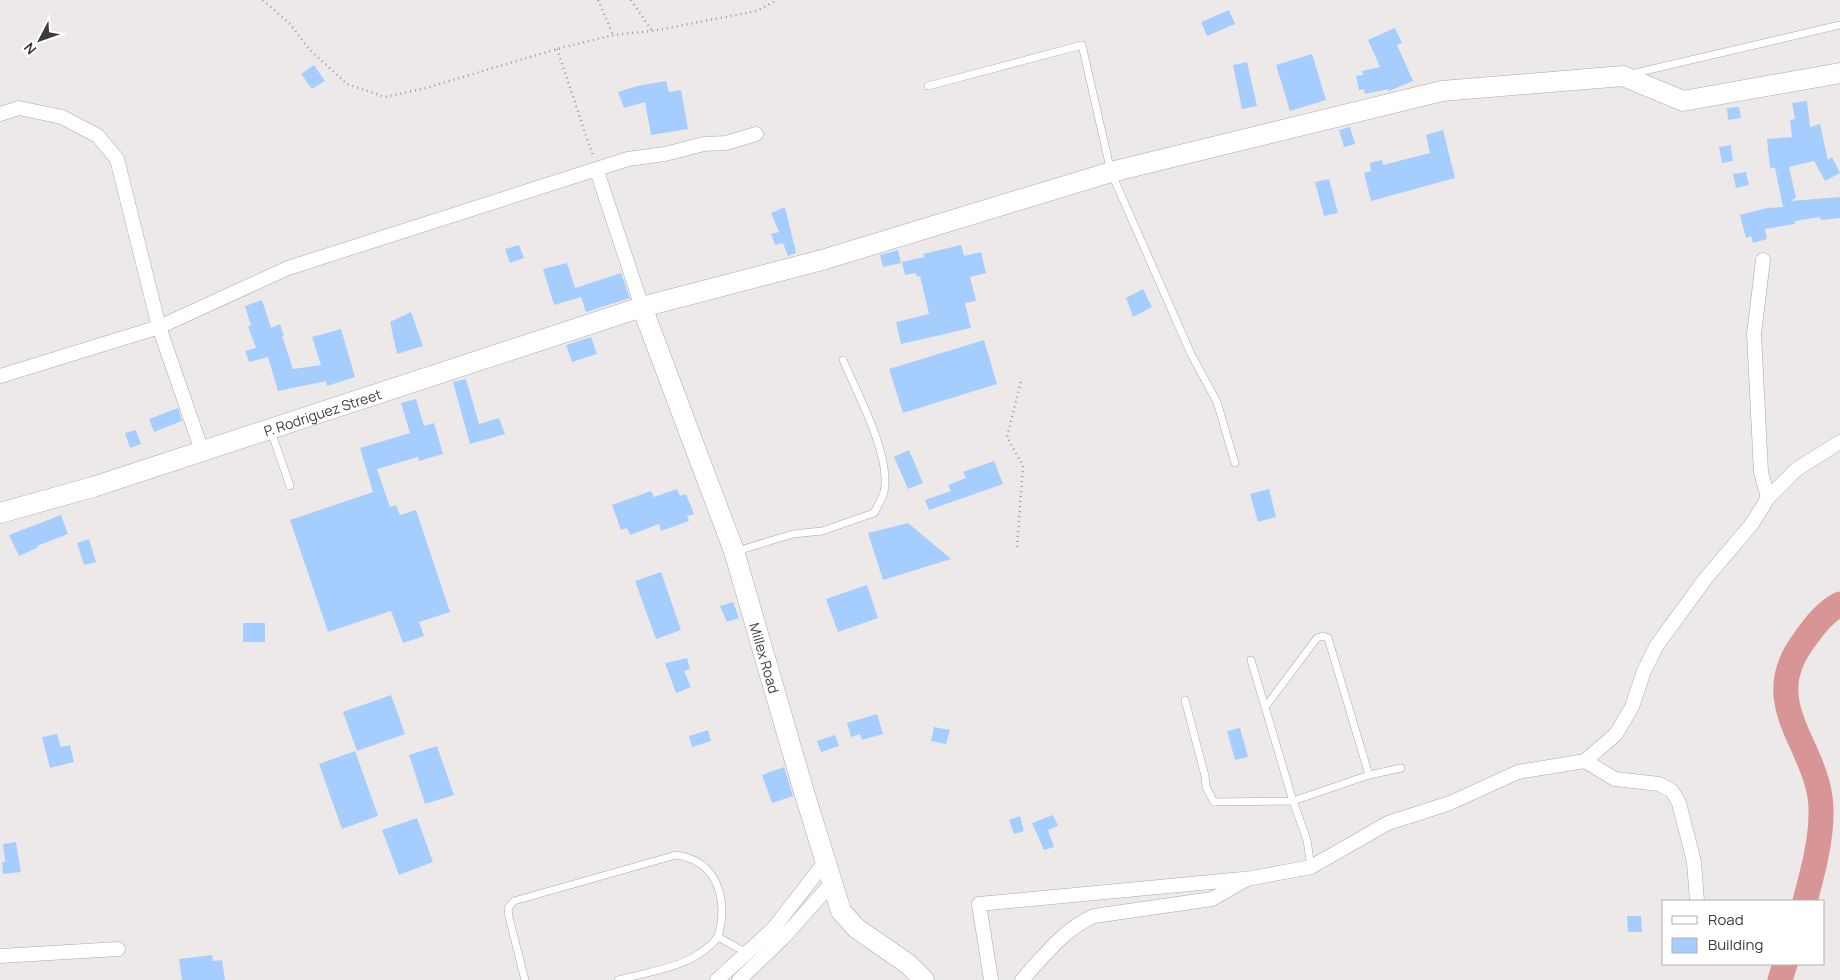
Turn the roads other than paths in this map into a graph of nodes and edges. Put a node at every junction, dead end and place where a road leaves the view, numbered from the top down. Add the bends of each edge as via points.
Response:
1 (1840, 25) edge
2 (1840, 74) edge
3 (1623, 76) junction
4 (928, 86) dead end
5 (0, 114) edge
6 (756, 134) dead end
7 (597, 171) junction
8 (1111, 172) junction
9 (1763, 260) dead end
10 (642, 306) junction
11 (159, 327) junction
12 (843, 360) dead end
13 (0, 376) edge
14 (270, 428) junction
15 (1840, 442) edge
16 (202, 451) junction
17 (1236, 464) dead end
18 (290, 486) dead end
19 (1768, 498) junction
20 (0, 513) edge
21 (734, 551) junction
22 (1251, 660) dead end
23 (1185, 700) dead end
24 (1266, 706) junction
25 (1585, 761) junction
26 (1401, 768) dead end
27 (1369, 775) junction
28 (1293, 801) junction
29 (825, 862) junction
30 (1311, 867) junction
31 (1247, 879) junction
32 (831, 884) junction
33 (1697, 900) edge
34 (718, 937) junction
35 (118, 949) dead end
36 (747, 953) junction
37 (0, 956) edge
38 (526, 980) edge
39 (618, 980) edge
40 (717, 980) edge
41 (739, 980) edge
42 (924, 980) edge
43 (991, 980) edge
44 (1022, 980) edge

1 - 3 lane
2 - 3 street via 1682,101
3 - 8 street, P. Rodriguez Street via 1442,91
4 - 8 lane via 1082,45
5 - 11 street via 19,108 62,117 98,136 117,159
6 - 7 street via 726,143 704,144 628,159
7 - 10 street
7 - 11 street via 288,268
8 - 10 street, P. Rodriguez Street via 822,260
8 - 17 lane via 1191,354 1217,402
9 - 19 street via 1754,334 1761,472
10 - 14 street, P. Rodriguez Street
10 - 21 street, Millex Road
11 - 13 street
11 - 16 street
12 - 21 lane via 873,430 886,474 884,494 874,513 822,531 793,534
14 - 16 street, P. Rodriguez Street
14 - 18 lane
15 - 19 street via 1797,469
16 - 20 street, P. Rodriguez Street
19 - 25 street via 1657,645 1632,707 1616,734
21 - 29 street, Millex Road
22 - 24 lane
23 - 28 lane via 1206,787 1214,802
24 - 27 lane via 1317,638 1328,638
24 - 28 lane
25 - 30 street via 1518,772 1450,803 1388,823
25 - 33 street via 1615,779 1659,784 1672,791 1679,803 1694,862
26 - 27 lane
27 - 28 lane
28 - 30 lane via 1308,840
29 - 32 street, Millex Road
29 - 36 street via 773,929
30 - 31 street
31 - 43 street via 979,904
31 - 44 street via 1212,899 1087,919 1062,936
32 - 41 street via 784,938
32 - 42 street, Millex Road via 841,911 856,928 908,964
34 - 36 lane
34 - 38 lane via 723,904 719,889 698,861 676,855 514,901 508,908 509,917
34 - 39 lane via 711,946 686,961
35 - 37 street
36 - 40 street

